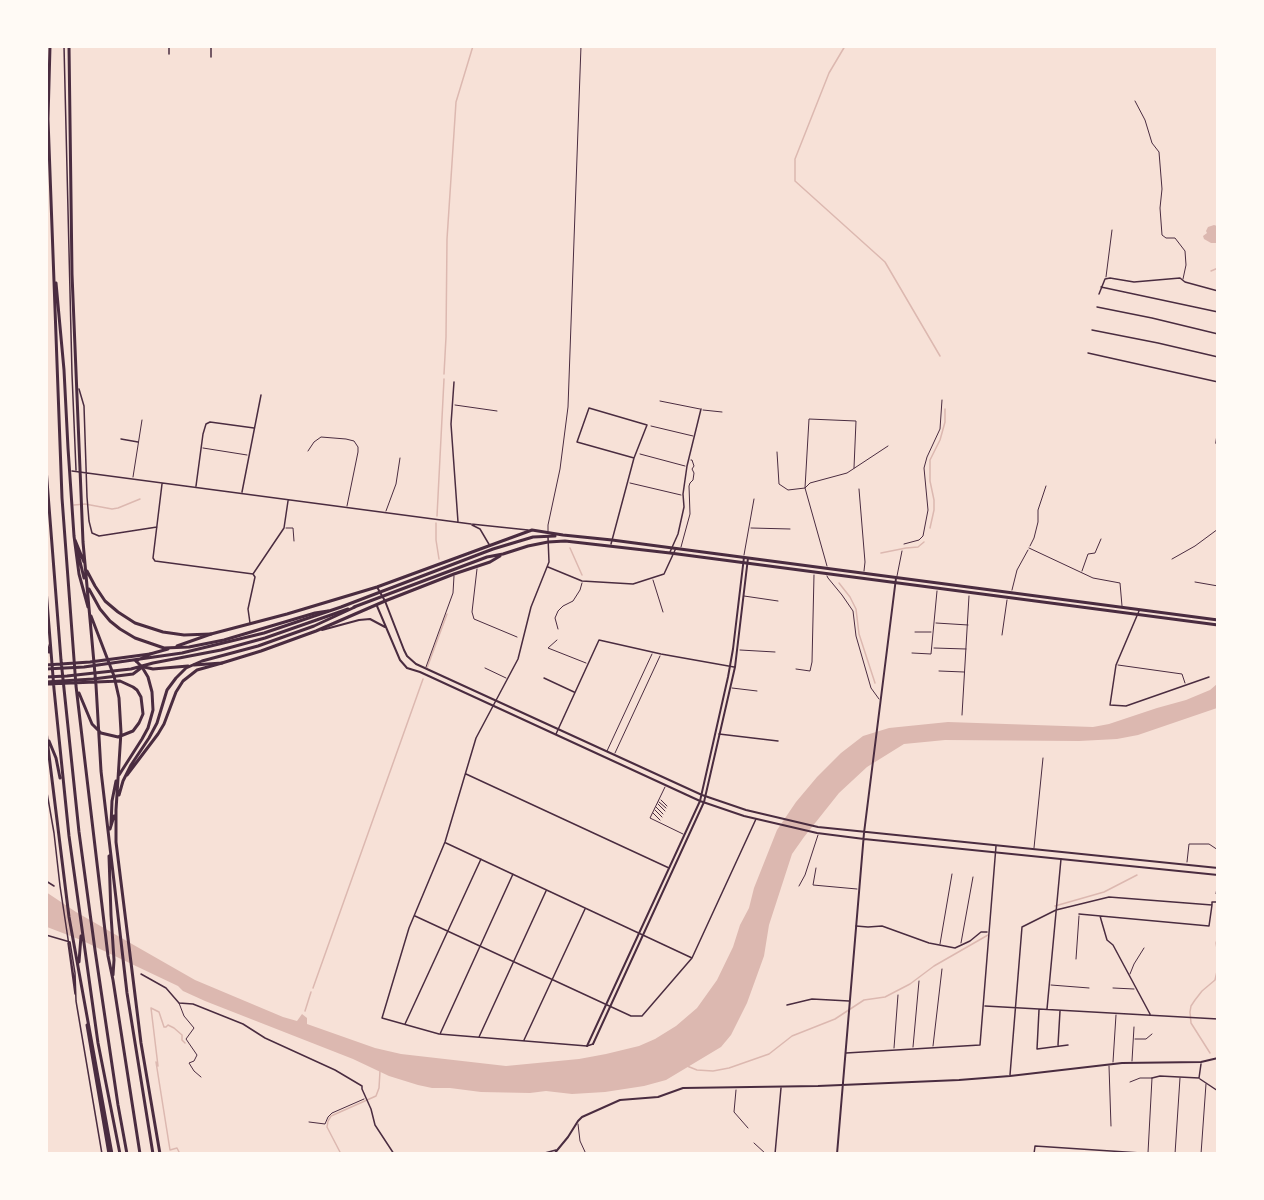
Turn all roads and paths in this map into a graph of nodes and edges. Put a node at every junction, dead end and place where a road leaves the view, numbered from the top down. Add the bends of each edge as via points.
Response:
1 (50, 46) edge
2 (64, 46) edge
3 (69, 46) edge
4 (169, 46) edge
5 (211, 46) edge
6 (581, 46) edge
7 (169, 54) dead end
8 (211, 57) dead end
9 (1135, 101) dead end
10 (1112, 230) dead end
11 (53, 252) junction
12 (1105, 279) junction
13 (1182, 280) junction
14 (1101, 287) junction
15 (1218, 291) edge
16 (1099, 294) dead end
17 (1097, 307) dead end
18 (1218, 312) edge
19 (1092, 330) dead end
20 (1218, 334) edge
21 (1088, 353) dead end
22 (1218, 357) edge
23 (72, 374) junction
24 (454, 382) dead end
25 (1218, 382) edge
26 (79, 389) junction
27 (68, 390) dead end
28 (72, 390) junction
29 (261, 395) dead end
30 (660, 400) dead end
31 (942, 400) dead end
32 (453, 405) junction
33 (701, 409) junction
34 (497, 411) dead end
35 (722, 412) dead end
36 (142, 420) dead end
37 (651, 426) dead end
38 (254, 429) junction
39 (1218, 429) edge
40 (695, 437) junction
41 (121, 440) dead end
42 (138, 442) junction
43 (1218, 445) edge
44 (888, 446) dead end
45 (201, 448) junction
46 (308, 450) dead end
47 (777, 452) dead end
48 (640, 454) dead end
49 (249, 456) junction
50 (400, 458) dead end
51 (634, 458) junction
52 (688, 460) junction
53 (687, 466) junction
54 (46, 468) edge
55 (854, 468) junction
56 (71, 470) dead end
57 (76, 471) junction
58 (86, 472) junction
59 (133, 479) junction
60 (163, 483) junction
61 (630, 483) dead end
62 (1046, 486) dead end
63 (196, 487) junction
64 (805, 488) junction
65 (860, 489) dead end
66 (242, 493) junction
67 (683, 495) junction
68 (754, 499) dead end
69 (288, 500) junction
70 (346, 507) junction
71 (386, 513) junction
72 (458, 522) junction
73 (471, 524) junction
74 (157, 527) junction
75 (750, 527) junction
76 (284, 528) junction
77 (790, 529) dead end
78 (1218, 529) edge
79 (532, 530) junction
80 (548, 534) junction
81 (74, 536) junction
82 (533, 537) junction
83 (1101, 539) dead end
84 (612, 540) junction
85 (294, 541) dead end
86 (548, 542) junction
87 (904, 544) dead end
88 (489, 545) junction
89 (533, 545) junction
90 (610, 545) junction
91 (676, 548) junction
92 (1029, 548) junction
93 (493, 549) junction
94 (902, 551) dead end
95 (674, 554) junction
96 (503, 555) junction
97 (746, 557) junction
98 (1172, 559) dead end
99 (745, 563) junction
100 (548, 566) junction
101 (478, 567) junction
102 (814, 567) junction
103 (827, 569) junction
104 (814, 572) junction
105 (1082, 572) junction
106 (253, 574) junction
107 (454, 574) junction
108 (827, 574) junction
109 (864, 574) junction
110 (652, 578) junction
111 (896, 578) junction
112 (863, 579) junction
113 (582, 581) junction
114 (1195, 582) dead end
115 (895, 583) junction
116 (938, 583) junction
117 (1218, 586) edge
118 (377, 587) junction
119 (937, 588) junction
120 (970, 588) junction
121 (46, 589) edge
122 (969, 593) junction
123 (1011, 593) junction
124 (744, 596) junction
125 (1009, 598) junction
126 (778, 601) dead end
127 (385, 602) junction
128 (376, 606) junction
129 (355, 607) junction
130 (1122, 608) junction
131 (1140, 610) junction
132 (328, 611) junction
133 (663, 612) dead end
134 (1138, 615) junction
135 (1218, 620) edge
136 (934, 623) junction
137 (250, 624) junction
138 (968, 625) junction
139 (1218, 625) edge
140 (386, 627) junction
141 (558, 629) dead end
142 (316, 631) junction
143 (915, 632) dead end
144 (933, 632) junction
145 (211, 634) junction
146 (1002, 635) dead end
147 (517, 637) dead end
148 (557, 640) dead end
149 (46, 642) edge
150 (932, 648) junction
151 (966, 649) junction
152 (738, 650) junction
153 (653, 652) junction
154 (775, 652) dead end
155 (661, 654) junction
156 (912, 654) dead end
157 (151, 656) junction
158 (136, 661) junction
159 (52, 662) junction
160 (222, 663) junction
161 (588, 664) junction
162 (46, 665) edge
163 (1116, 665) junction
164 (730, 666) junction
165 (142, 667) junction
166 (735, 667) junction
167 (426, 668) junction
168 (485, 668) dead end
169 (46, 669) edge
170 (796, 669) dead end
171 (939, 671) dead end
172 (964, 672) junction
173 (46, 677) edge
174 (1209, 677) dead end
175 (544, 678) dead end
176 (67, 679) junction
177 (507, 679) junction
178 (46, 683) edge
179 (76, 686) junction
180 (1186, 686) junction
181 (730, 688) junction
182 (757, 691) dead end
183 (575, 692) junction
184 (496, 700) junction
185 (881, 701) junction
186 (494, 706) junction
187 (962, 715) dead end
188 (558, 729) junction
189 (46, 731) edge
190 (556, 734) junction
191 (716, 734) junction
192 (720, 734) junction
193 (46, 737) edge
194 (778, 741) dead end
195 (607, 751) junction
196 (615, 755) junction
197 (1043, 758) dead end
198 (466, 774) junction
199 (123, 781) junction
200 (666, 785) junction
201 (46, 787) edge
202 (64, 792) junction
203 (702, 795) junction
204 (706, 796) junction
205 (658, 801) junction
206 (700, 801) junction
207 (705, 802) junction
208 (656, 807) junction
209 (667, 807) dead end
210 (654, 809) junction
211 (665, 811) dead end
212 (653, 813) junction
213 (663, 814) dead end
214 (662, 817) dead end
215 (756, 819) junction
216 (660, 820) dead end
217 (110, 829) junction
218 (864, 832) junction
219 (818, 833) junction
220 (684, 834) junction
221 (864, 839) junction
222 (445, 842) junction
223 (996, 846) junction
224 (1034, 850) junction
225 (1218, 850) edge
226 (995, 852) junction
227 (481, 859) junction
228 (1061, 859) junction
229 (1186, 865) junction
230 (669, 868) junction
231 (816, 868) dead end
232 (1218, 868) edge
233 (673, 870) junction
234 (513, 874) junction
235 (952, 874) dead end
236 (1218, 875) edge
237 (973, 877) dead end
238 (1218, 880) edge
239 (46, 881) edge
240 (54, 886) dead end
241 (799, 886) dead end
242 (859, 889) junction
243 (547, 890) junction
244 (1218, 894) edge
245 (1218, 902) edge
246 (1212, 905) junction
247 (585, 908) junction
248 (1056, 909) junction
249 (1079, 914) joint
250 (414, 916) junction
251 (1100, 916) junction
252 (856, 926) junction
253 (448, 931) junction
254 (989, 932) junction
255 (639, 933) junction
256 (46, 935) edge
257 (644, 935) junction
258 (82, 945) junction
259 (940, 945) junction
260 (961, 945) junction
261 (480, 946) junction
262 (1144, 948) dead end
263 (692, 958) junction
264 (1076, 959) dead end
265 (514, 962) junction
266 (942, 969) dead end
267 (141, 974) dead end
268 (1129, 975) junction
269 (552, 979) junction
270 (113, 980) junction
271 (919, 981) dead end
272 (1049, 985) junction
273 (1089, 988) dead end
274 (1113, 988) dead end
275 (1136, 990) junction
276 (898, 995) dead end
277 (76, 1001) junction
278 (179, 1003) junction
279 (849, 1003) junction
280 (607, 1005) junction
281 (787, 1005) dead end
282 (984, 1006) junction
283 (612, 1007) junction
284 (1016, 1008) junction
285 (1039, 1009) junction
286 (1047, 1010) junction
287 (1060, 1010) junction
288 (1116, 1013) junction
289 (1151, 1015) junction
290 (1218, 1019) edge
291 (405, 1024) junction
292 (1134, 1027) dead end
293 (440, 1034) junction
294 (1152, 1034) dead end
295 (479, 1037) junction
296 (1133, 1039) junction
297 (524, 1041) junction
298 (593, 1044) joint
299 (587, 1046) junction
300 (1068, 1046) dead end
301 (933, 1047) junction
302 (1058, 1047) junction
303 (913, 1048) junction
304 (894, 1050) junction
305 (845, 1053) junction
306 (1218, 1058) edge
307 (1201, 1062) junction
308 (1132, 1063) junction
309 (1111, 1064) junction
310 (1010, 1076) junction
311 (201, 1077) dead end
312 (1180, 1077) junction
313 (1152, 1078) junction
314 (1199, 1078) junction
315 (1130, 1082) dead end
316 (1206, 1082) junction
317 (842, 1085) junction
318 (781, 1087) junction
319 (736, 1088) junction
320 (1218, 1091) edge
321 (367, 1100) junction
322 (578, 1121) junction
323 (309, 1122) dead end
324 (1111, 1126) dead end
325 (748, 1128) dead end
326 (754, 1143) dead end
327 (557, 1150) junction
328 (1148, 1153) edge
329 (102, 1154) edge
330 (110, 1154) edge
331 (120, 1154) edge
332 (127, 1154) edge
333 (140, 1154) edge
334 (153, 1154) edge
335 (160, 1154) edge
336 (394, 1154) edge
337 (541, 1154) edge
338 (554, 1154) edge
339 (586, 1154) edge
340 (766, 1154) edge
341 (776, 1154) edge
342 (837, 1154) edge
343 (1034, 1154) edge
344 (1156, 1154) edge
345 (1175, 1154) edge
346 (1201, 1154) edge

1 - 11 main road via 48,119
2 - 23 street
3 - 334 main road via 72,274 83,542 101,771 127,993
4 - 7 street
5 - 8 street
6 - 80 lane via 568,406
9 - 13 lane via 1146,120 1152,143 1160,152 1162,235 1175,238 1185,251
10 - 12 lane
11 - 81 main road
11 - 179 main road via 62,498
12 - 13 street
12 - 14 street
13 - 15 street
14 - 16 street
14 - 18 street
17 - 20 street
19 - 22 street
21 - 25 street
23 - 26 street
23 - 28 street
24 - 32 street
26 - 28 street
26 - 58 street via 84,406
27 - 28 street
28 - 57 street
29 - 38 street
30 - 33 lane
31 - 87 lane via 940,429 924,468 928,510 924,536
32 - 34 lane
32 - 72 street
33 - 35 lane
33 - 40 street
36 - 42 lane
37 - 40 lane
38 - 45 street via 210,422 202,434
38 - 49 street
39 - 43 street
40 - 52 street
41 - 42 street
42 - 59 lane
44 - 55 lane
45 - 49 lane
45 - 63 street
46 - 70 lane via 321,437 354,441 358,447
47 - 64 lane via 779,484 788,490
48 - 53 lane
49 - 66 street
50 - 71 lane
51 - 51 street via 646,425 589,408 578,442
51 - 84 street
52 - 53 street
52 - 91 lane via 692,460 694,473 689,486 690,514
53 - 67 street
54 - 332 main road via 79,832
55 - 64 lane
55 - 64 lane via 856,421 809,419
56 - 57 street
57 - 58 street
58 - 59 street
58 - 74 street via 91,529 97,536
59 - 60 street
60 - 63 street
60 - 74 street
61 - 67 lane
62 - 92 lane
63 - 66 street
64 - 103 lane
65 - 109 lane
66 - 69 street
67 - 91 street
68 - 75 lane
69 - 70 street
69 - 76 street
70 - 71 street
71 - 72 street
72 - 73 street
73 - 79 street
73 - 88 street via 480,529
74 - 106 street via 153,558 156,561
75 - 77 lane
75 - 97 lane
76 - 85 lane via 293,528
76 - 106 street
78 - 98 lane
79 - 80 main road
79 - 82 main road
79 - 88 main road
80 - 82 main road
80 - 84 main road
80 - 86 street
81 - 132 main road via 87,585 100,609 129,635 165,648 189,647
81 - 145 main road via 90,580 105,601 125,618 163,632
81 - 335 main road via 87,606 119,698 122,732 116,842
82 - 89 main road
82 - 93 main road
83 - 105 lane via 1095,553 1088,554
84 - 90 street
84 - 91 main road
86 - 89 main road
86 - 90 main road
86 - 100 street
88 - 93 street
88 - 118 main road
89 - 96 main road
90 - 95 main road
91 - 95 street
91 - 97 main road
92 - 105 lane
92 - 123 lane
93 - 96 street
93 - 132 main road
94 - 111 lane
95 - 99 main road
95 - 110 street via 664,574
96 - 101 main road
96 - 129 main road via 487,557
97 - 99 street
97 - 102 main road
99 - 104 main road
99 - 124 street
99 - 164 street
100 - 113 street
100 - 177 street via 531,608 518,659
101 - 107 main road
101 - 147 lane via 474,619
102 - 103 main road
102 - 104 lane
103 - 108 lane
103 - 109 main road
104 - 108 main road
104 - 170 lane via 812,662 810,671
105 - 130 lane via 1120,583
106 - 137 street
107 - 127 main road
107 - 167 lane via 453,593
108 - 112 main road
108 - 185 lane via 853,611 871,688
109 - 111 main road
109 - 112 lane
110 - 113 street via 633,584
110 - 133 lane
111 - 115 street
111 - 116 main road
112 - 115 main road
113 - 141 lane via 573,601 558,611
114 - 117 lane
115 - 119 main road
115 - 185 street
116 - 119 lane
116 - 120 main road
118 - 127 street
118 - 137 main road
119 - 122 main road
119 - 136 lane
120 - 122 lane
120 - 123 main road
121 - 159 main road
122 - 125 main road
122 - 138 lane
123 - 125 lane
123 - 130 main road
124 - 126 lane
124 - 152 street
125 - 134 main road
125 - 146 lane
127 - 128 main road
127 - 167 street via 407,656
128 - 140 street
128 - 142 main road
129 - 165 main road via 265,638
129 - 199 main road via 315,626 186,668 167,690 157,723
130 - 131 main road
131 - 134 street
131 - 135 main road
132 - 157 main road via 253,636 182,653
134 - 139 main road
134 - 163 street
136 - 138 lane
136 - 144 lane
137 - 145 main road
138 - 151 lane
140 - 142 street via 370,619
140 - 186 street via 407,668
142 - 160 main road
143 - 144 lane
144 - 150 lane
145 - 157 main road
148 - 161 lane via 548,648
149 - 159 main road
150 - 151 lane
150 - 156 lane via 931,654
151 - 172 lane
152 - 154 lane
152 - 166 street
153 - 155 street
153 - 161 street via 599,640
153 - 195 lane
155 - 164 street
155 - 196 lane
157 - 158 main road
157 - 162 main road
158 - 165 main road
158 - 169 main road
159 - 202 main road
160 - 165 main road
160 - 199 main road via 197,670 183,681 158,734
161 - 183 street
163 - 180 lane via 1182,674
163 - 180 street via 1110,705 1126,706
164 - 166 street
164 - 191 street
165 - 176 main road
165 - 176 main road via 133,674
165 - 217 main road via 152,692 153,710 148,728 116,780
166 - 181 street
167 - 184 street
168 - 177 lane
171 - 172 lane
172 - 187 lane
173 - 176 main road
174 - 180 street
175 - 183 street
176 - 178 main road
177 - 184 street
178 - 179 main road via 120,681 137,690 141,697 143,714 139,723 133,731 118,737 101,733 92,724
179 - 270 main road
181 - 182 lane
181 - 192 street
183 - 188 street
184 - 186 street
184 - 188 street
185 - 218 street
186 - 190 street
186 - 198 street via 476,738
188 - 190 street
188 - 195 street
189 - 330 main road via 69,917
190 - 200 street
191 - 192 street
191 - 203 street
192 - 194 street
192 - 204 street
193 - 202 main road
195 - 196 street
196 - 203 street
197 - 224 lane
198 - 222 street
198 - 230 street
199 - 217 main road
200 - 205 lane
200 - 206 street
201 - 277 street
202 - 258 main road
203 - 204 street
203 - 206 street
204 - 207 street
204 - 218 street via 782,819
205 - 208 lane
205 - 209 lane
205 - 211 lane
206 - 207 street
206 - 220 street
207 - 215 street
207 - 233 street
208 - 210 lane
208 - 213 lane
210 - 212 lane
210 - 214 lane
212 - 216 lane
212 - 220 lane via 650,818
215 - 219 street
215 - 263 street
217 - 270 main road
218 - 221 street
218 - 223 street
219 - 221 street
219 - 241 lane
220 - 230 street
221 - 226 street
221 - 242 street
222 - 227 street
222 - 250 street
223 - 224 street
223 - 226 street
224 - 229 street
225 - 229 lane via 1209,844 1189,844
226 - 228 street
226 - 254 street
227 - 234 street
227 - 253 street
228 - 236 street
228 - 248 street
229 - 232 street
230 - 233 street
230 - 255 street
231 - 242 lane via 813,885
233 - 257 street
234 - 243 street
234 - 261 street
235 - 259 lane
237 - 260 lane
238 - 244 lane
239 - 240 street
242 - 252 street
243 - 247 street
243 - 265 street
245 - 246 street
246 - 248 street via 1114,897
246 - 251 street via 1209,926
247 - 255 street
247 - 269 street
248 - 272 street
248 - 284 street via 1022,927
249 - 251 street
249 - 264 lane
250 - 253 street
250 - 291 street via 382,1018
251 - 268 street via 1107,940
252 - 259 street via 882,926
252 - 279 street
253 - 261 street
253 - 291 street
254 - 260 street via 981,932
254 - 282 street
255 - 257 street
255 - 280 street
256 - 277 street via 70,942
257 - 263 street
257 - 283 street
258 - 330 main road via 79,962 88,1036
258 - 331 main road
259 - 260 street
261 - 265 street
261 - 293 street
262 - 268 lane
263 - 283 street via 642,1016
265 - 269 street
265 - 295 street
266 - 301 lane
267 - 278 street via 166,988
268 - 275 street
269 - 280 street
269 - 297 street
270 - 333 main road
271 - 303 lane
272 - 273 lane
272 - 286 street
274 - 275 lane
275 - 289 street
276 - 304 lane
277 - 329 street
278 - 311 lane via 183,1016 194,1028 186,1039 197,1055 189,1064
278 - 321 street via 193,1004 243,1024 335,1070 362,1086
279 - 281 street via 812,999
279 - 305 street
280 - 283 street
280 - 299 street
282 - 284 street
282 - 301 street via 980,1045
283 - 298 street
284 - 285 street
284 - 310 street
285 - 286 street
285 - 302 street via 1037,1049
286 - 287 street
287 - 288 street
287 - 302 street
288 - 289 street
288 - 309 lane
289 - 290 street
291 - 293 street
292 - 296 lane
293 - 295 street
294 - 296 lane via 1146,1039
295 - 297 street
296 - 308 lane
297 - 299 street
298 - 299 street
300 - 302 street
301 - 303 street
303 - 304 street
304 - 305 street
305 - 317 street
306 - 307 street
307 - 308 street
307 - 314 street
308 - 309 street
309 - 310 street
309 - 324 lane
310 - 317 street
312 - 313 street
312 - 314 street
312 - 345 lane
313 - 315 lane
313 - 328 lane
314 - 316 street
316 - 320 street
316 - 346 lane
317 - 318 street
317 - 342 street
318 - 319 street
318 - 341 street
319 - 322 street via 683,1088 658,1097 620,1100
319 - 325 lane via 734,1112
321 - 323 lane via 332,1113 325,1124
321 - 336 street via 375,1125
322 - 327 street
322 - 339 lane
326 - 340 lane
327 - 337 street
327 - 338 street
328 - 343 street via 1035,1146
328 - 344 street

